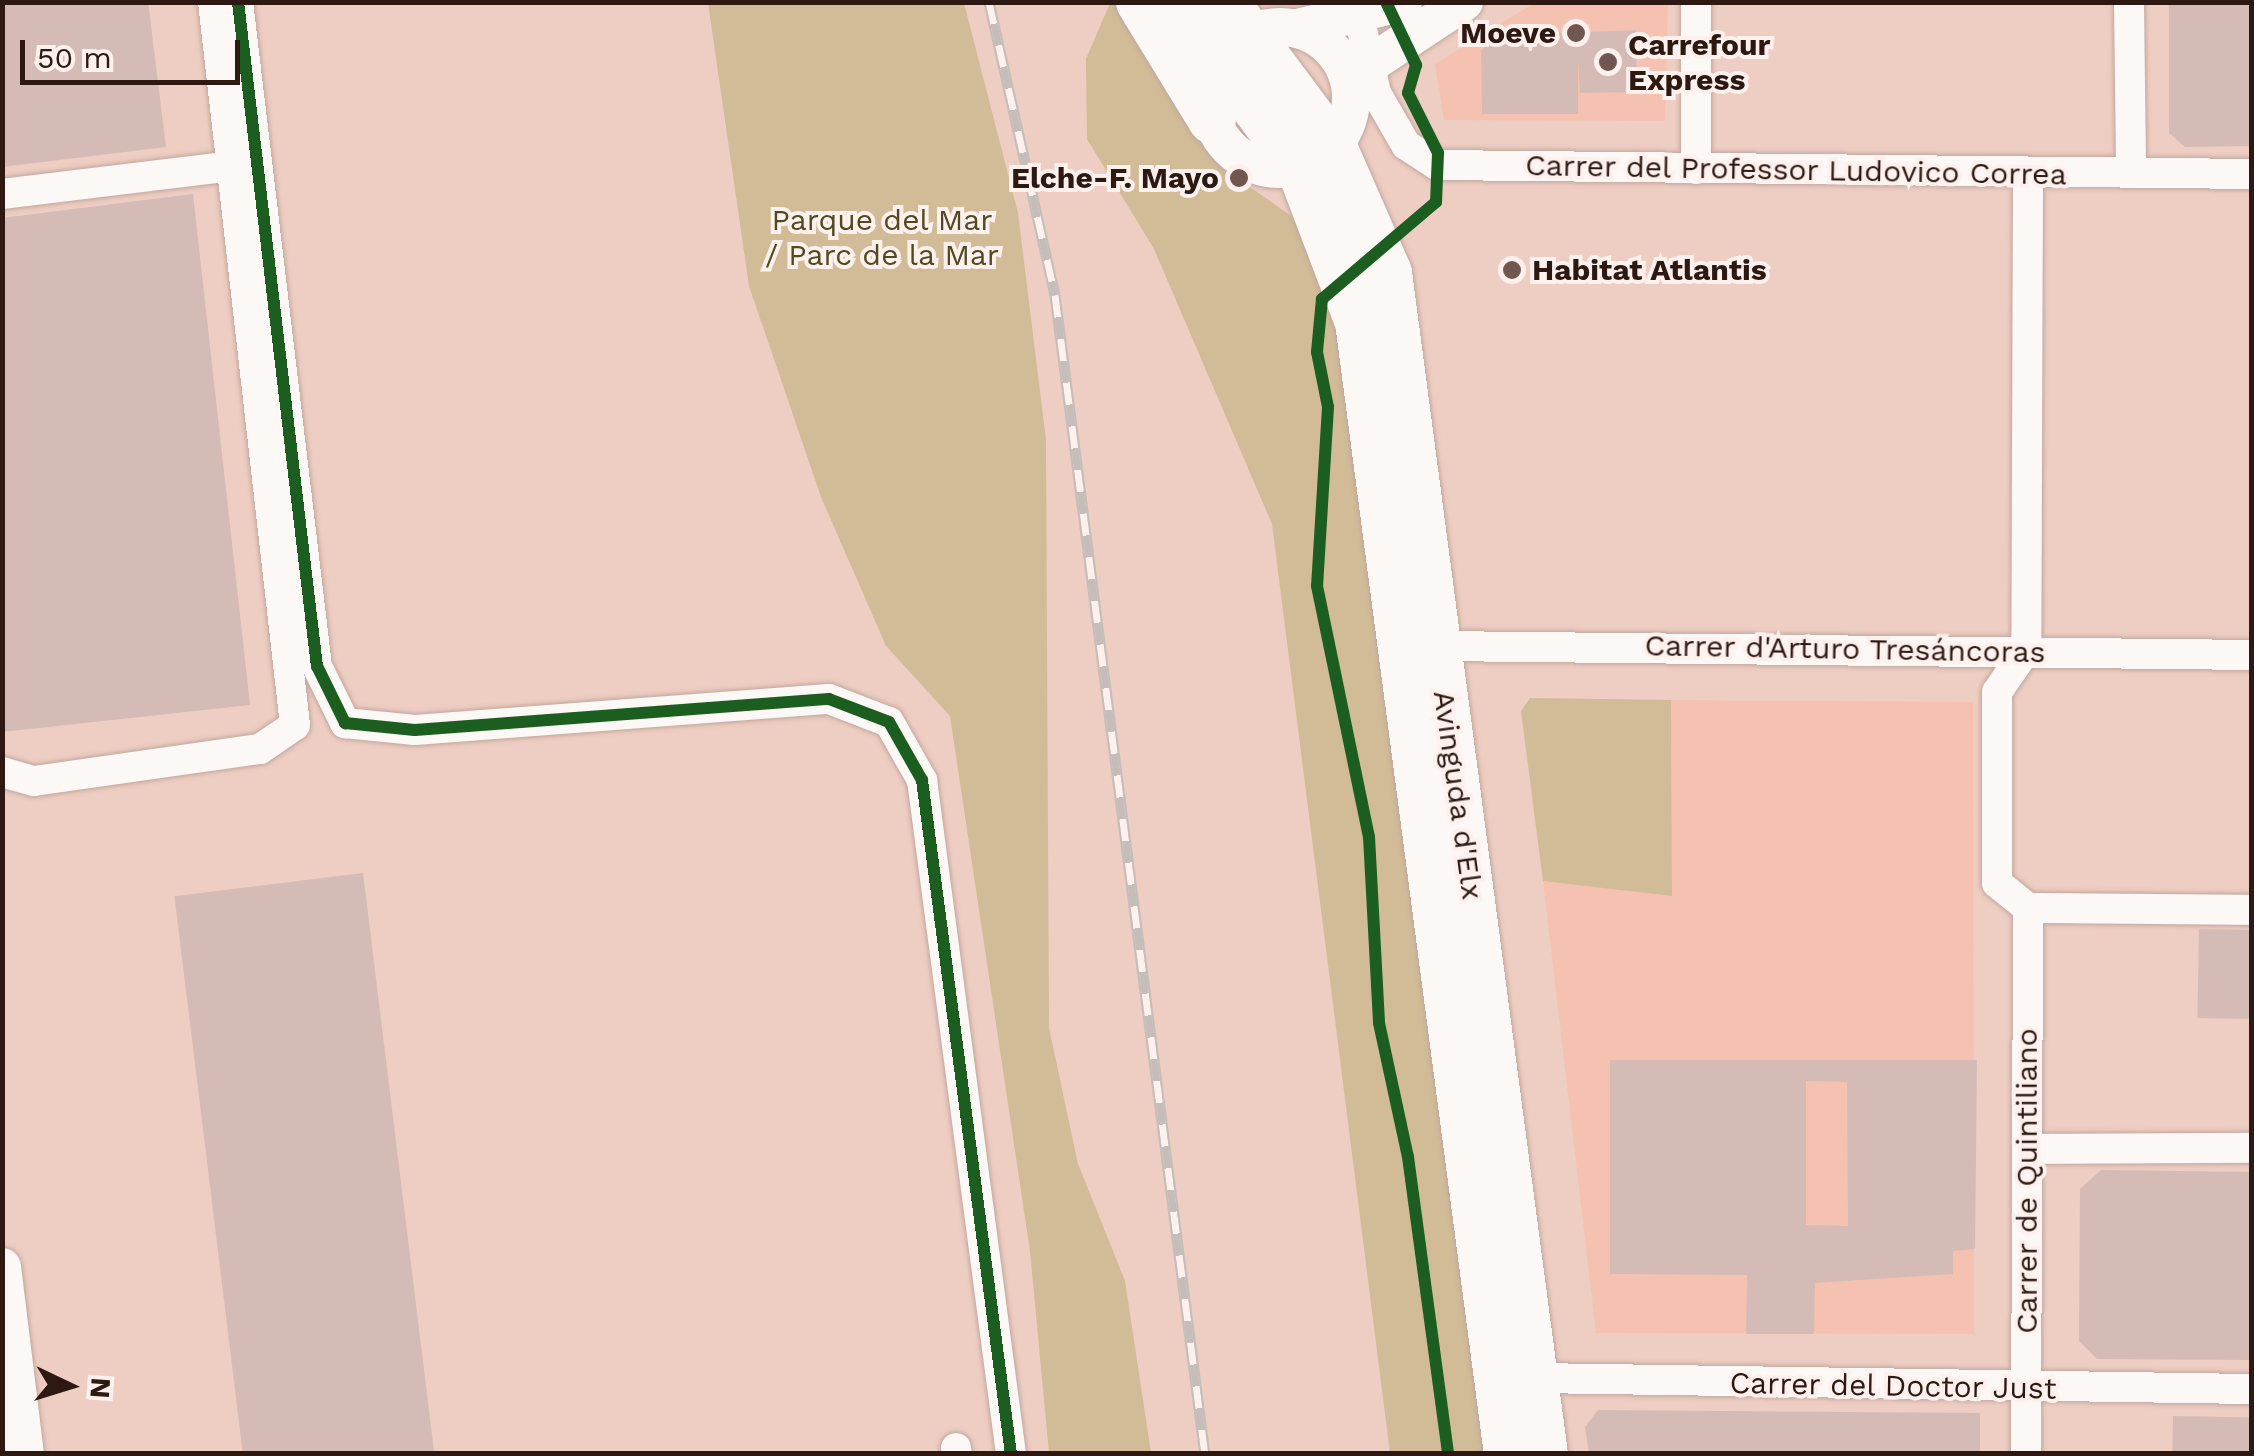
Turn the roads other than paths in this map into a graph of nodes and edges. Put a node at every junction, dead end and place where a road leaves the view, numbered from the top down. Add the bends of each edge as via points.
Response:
1 (214, 2) edge
2 (238, 2) edge
3 (1140, 2) edge
4 (1177, 2) edge
5 (1403, 2) edge
6 (1464, 2) edge
7 (1696, 2) edge
8 (2130, 2) edge
9 (1357, 10) edge
10 (1308, 15) edge
11 (1231, 32) edge
12 (1365, 80) junction
13 (1212, 120) junction
14 (1317, 157) junction
15 (233, 166) junction
16 (1696, 169) junction
17 (2028, 173) junction
18 (2131, 173) junction
19 (2252, 174) edge
20 (2, 194) edge
21 (1438, 646) junction
22 (2026, 650) junction
23 (2252, 656) edge
24 (2, 772) edge
25 (2028, 908) junction
26 (2252, 910) edge
27 (2252, 1148) edge
28 (2026, 1149) junction
29 (2, 1268) edge
30 (1535, 1378) junction
31 (2252, 1389) edge
32 (2027, 1390) junction
33 (25, 1454) edge
34 (1011, 1454) edge
35 (1508, 1454) edge
36 (1544, 1454) edge
37 (2026, 1454) edge

1 - 15 street
2 - 34 street via 317,666 346,723 415,730 829,700 889,722 922,780
3 - 13 main road
4 - 11 main road, Avinguda d'Elx
5 - 9 street
6 - 12 street
7 - 16 street
8 - 18 street
9 - 10 street
9 - 12 street, Carrer del Professor Ludovico Correa
10 - 11 street
10 - 12 street
11 - 13 street
11 - 14 main road, Avinguda d'Elx
12 - 14 street
12 - 16 street, Carrer del Professor Ludovico Correa via 1406,145 1437,166
13 - 14 street via 1248,162
14 - 21 main road, Avinguda d'Elx via 1388,273
14 - 35 main road, Avinguda d'Elx via 1359,322
15 - 20 street
15 - 24 street via 296,724 260,749 34,781
16 - 17 street, Carrer del Professor Ludovico Correa
17 - 18 street, Carrer del Professor Ludovico Correa
17 - 22 street
18 - 19 street, Carrer del Professor Ludovico Correa
21 - 22 street, Carrer d'Arturo Tresáncoras
21 - 30 main road, Avinguda d'Elx
22 - 23 street, Carrer d'Arturo Tresáncoras
22 - 25 street via 1998,692 1997,883
25 - 26 street
25 - 28 street, Carrer de Quintiliano
27 - 28 street
28 - 32 street, Carrer de Quintiliano
29 - 33 street
30 - 32 street, Carrer del Doctor Just
30 - 36 main road, Avinguda d'Elx
31 - 32 street, Carrer del Doctor Just
32 - 37 street, Carrer de Quintiliano

